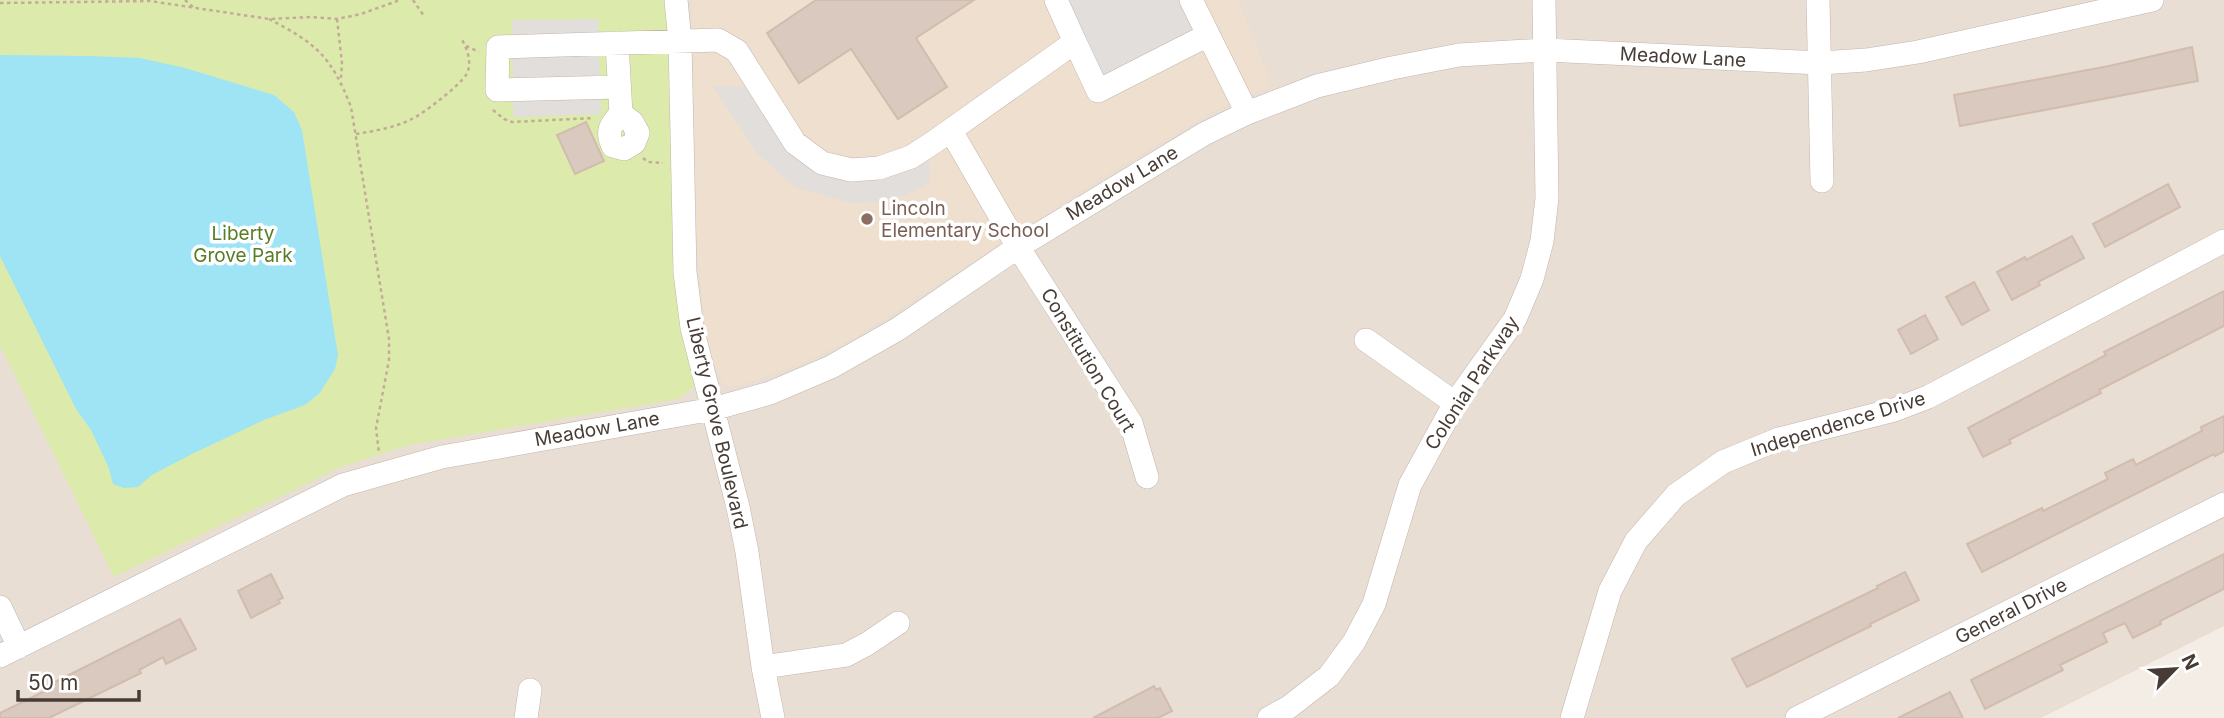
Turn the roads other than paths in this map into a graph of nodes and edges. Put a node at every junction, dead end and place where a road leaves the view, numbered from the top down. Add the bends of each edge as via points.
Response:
1 (676, 0) edge
2 (1056, 0) edge
3 (1191, 0) edge
4 (1545, 0) edge
5 (1818, 0) edge
6 (2152, 0) edge
7 (1208, 35) junction
8 (680, 41) junction
9 (617, 43) junction
10 (1075, 43) junction
11 (1545, 50) junction
12 (1820, 63) junction
13 (618, 87) junction
14 (1247, 113) junction
15 (610, 116) road end
16 (951, 131) junction
17 (1822, 181) dead end
18 (2224, 241) edge
19 (1018, 247) junction
20 (1366, 340) dead end
21 (1455, 403) junction
22 (713, 409) junction
23 (1147, 477) dead end
24 (2224, 504) edge
25 (0, 607) edge
26 (898, 622) dead end
27 (10, 652) edge
28 (763, 667) junction
29 (530, 690) dead end
30 (526, 718) edge
31 (773, 718) edge
32 (1269, 718) edge
33 (1572, 718) edge
34 (1797, 718) edge

1 - 8 street, Liberty Grove Boulevard
2 - 10 street
3 - 7 street
4 - 11 street, Colonial Parkway
5 - 12 street
6 - 12 street, Meadow Lane via 1919,52
7 - 10 street via 1098,91
7 - 14 street
8 - 9 street
8 - 16 street via 718,40 737,51 795,143 822,163 850,170 879,168 911,157
8 - 22 street, Liberty Grove Boulevard via 685,272 692,328
9 - 13 street
9 - 13 street via 498,47 497,90
10 - 16 street
11 - 12 street, Meadow Lane
11 - 14 street, Meadow Lane via 1459,55 1392,68 1317,86
11 - 21 street, Colonial Parkway via 1547,198 1539,254 1516,319
12 - 17 street
13 - 15 street
14 - 19 street, Meadow Lane via 1163,158
16 - 19 street, Constitution Court
18 - 33 street, Independence Drive via 1928,397 1779,439 1723,462 1676,495 1636,541 1610,591
19 - 22 street, Meadow Lane via 898,329 831,367 770,393
19 - 23 street, Constitution Court via 1131,423
20 - 21 street
21 - 32 street, Colonial Parkway via 1410,485 1374,604 1354,642 1329,676
22 - 27 street, Meadow Lane via 442,457 343,485
22 - 28 street, Liberty Grove Boulevard via 747,552
24 - 34 street, General Drive
25 - 27 street
26 - 28 street via 846,655
28 - 31 street, Liberty Grove Boulevard
29 - 30 street

